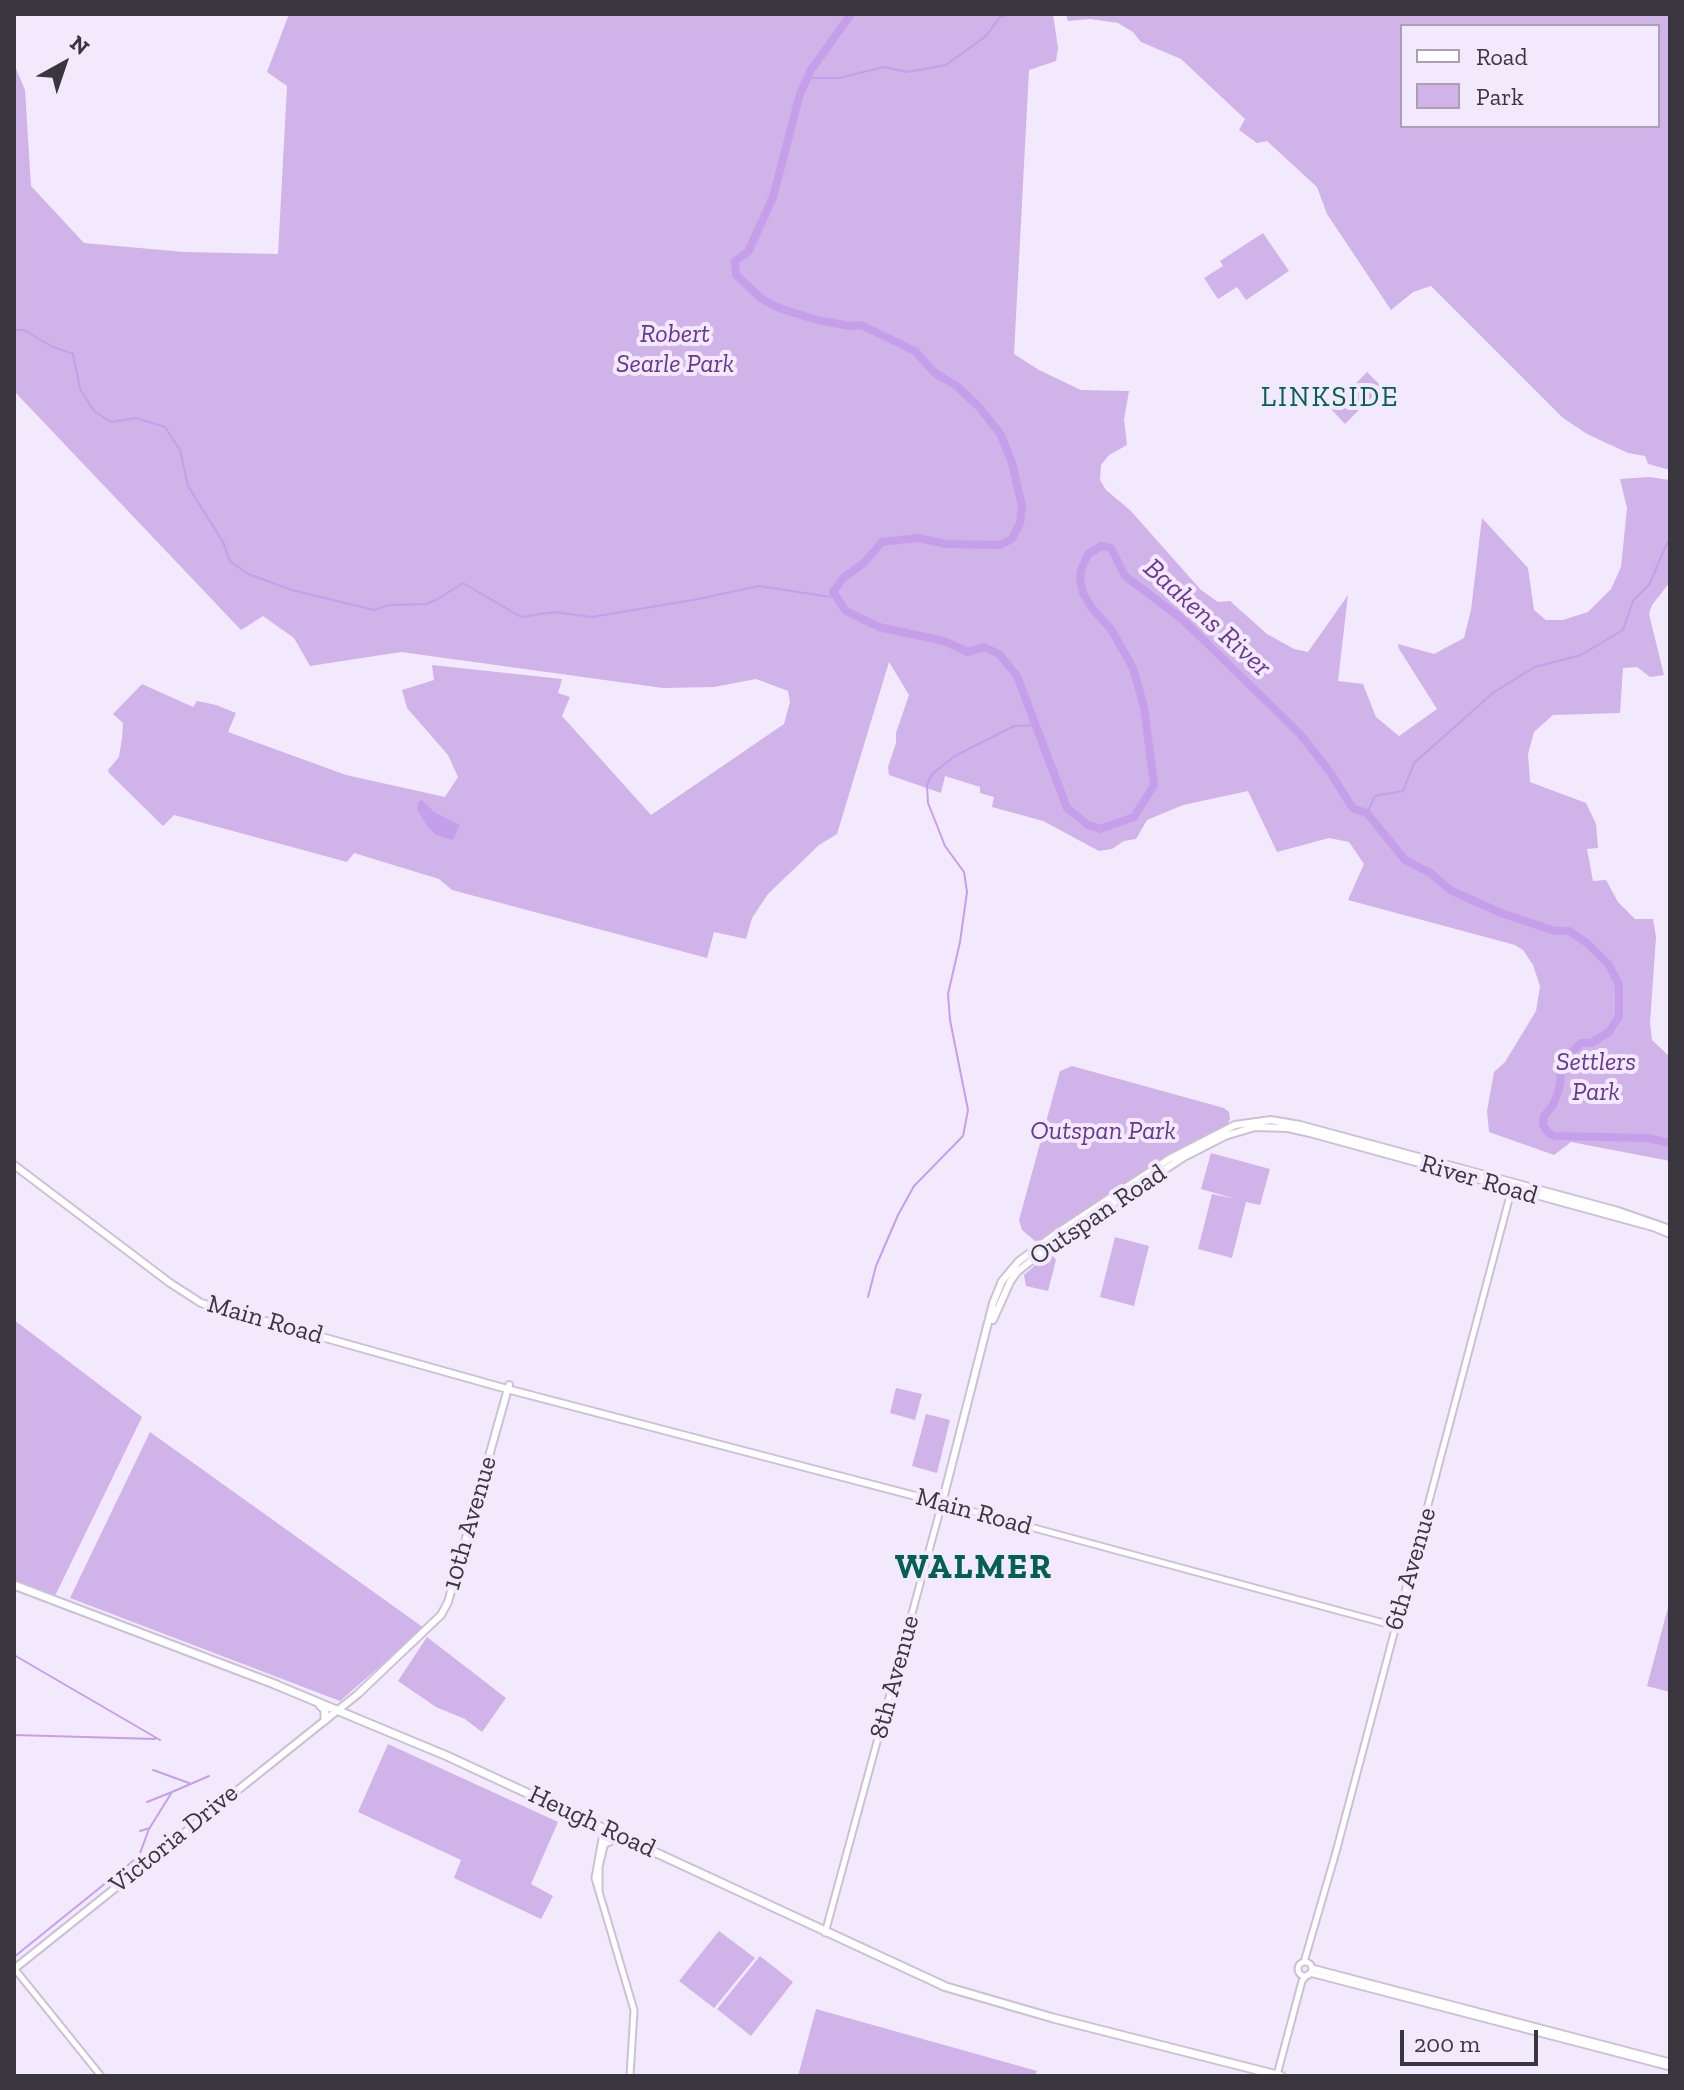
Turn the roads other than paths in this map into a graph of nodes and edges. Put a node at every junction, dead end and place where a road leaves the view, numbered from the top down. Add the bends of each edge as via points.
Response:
1 (1290, 1125) joint
2 (14, 1165) edge
3 (1513, 1186) junction
4 (1670, 1232) edge
5 (1003, 1287) joint
6 (508, 1387) junction
7 (942, 1503) junction
8 (14, 1587) edge
9 (1395, 1626) junction
10 (274, 1684) junction
11 (320, 1705) junction
12 (338, 1710) junction
13 (325, 1720) junction
14 (606, 1829) junction
15 (621, 1836) junction
16 (605, 1843) junction
17 (599, 1898) junction
18 (825, 1932) junction
19 (14, 1968) edge
20 (1306, 1971) junction
21 (1670, 2064) edge
22 (1279, 2075) edge
23 (101, 2076) edge
24 (630, 2076) edge

1 - 3 main road, River Road
1 - 5 main road, Outspan Road via 1249,1121 1182,1151 1045,1241 1019,1261
2 - 6 main road, Main Road via 201,1303
3 - 4 main road, River Road via 1618,1211
3 - 9 street, 6th Avenue
5 - 7 main road, 8th Avenue
6 - 7 main road, Main Road
6 - 12 main road, 10th Avenue via 446,1607
7 - 9 street, Main Road
7 - 18 street, 8th Avenue
8 - 10 main road
9 - 20 street, 6th Avenue
10 - 11 main road
10 - 12 main road
11 - 12 main road
11 - 13 main road
12 - 13 main road, Victoria Drive
12 - 14 main road, Heugh Road
13 - 19 main road, Victoria Drive
14 - 15 main road, Heugh Road
14 - 16 street
14 - 17 street via 595,1873
15 - 16 main road
15 - 18 main road, Heugh Road
16 - 17 street
17 - 24 street via 634,2010
18 - 22 main road, Heugh Road via 944,1986
19 - 23 street
20 - 21 street
20 - 22 street, 6th Avenue

